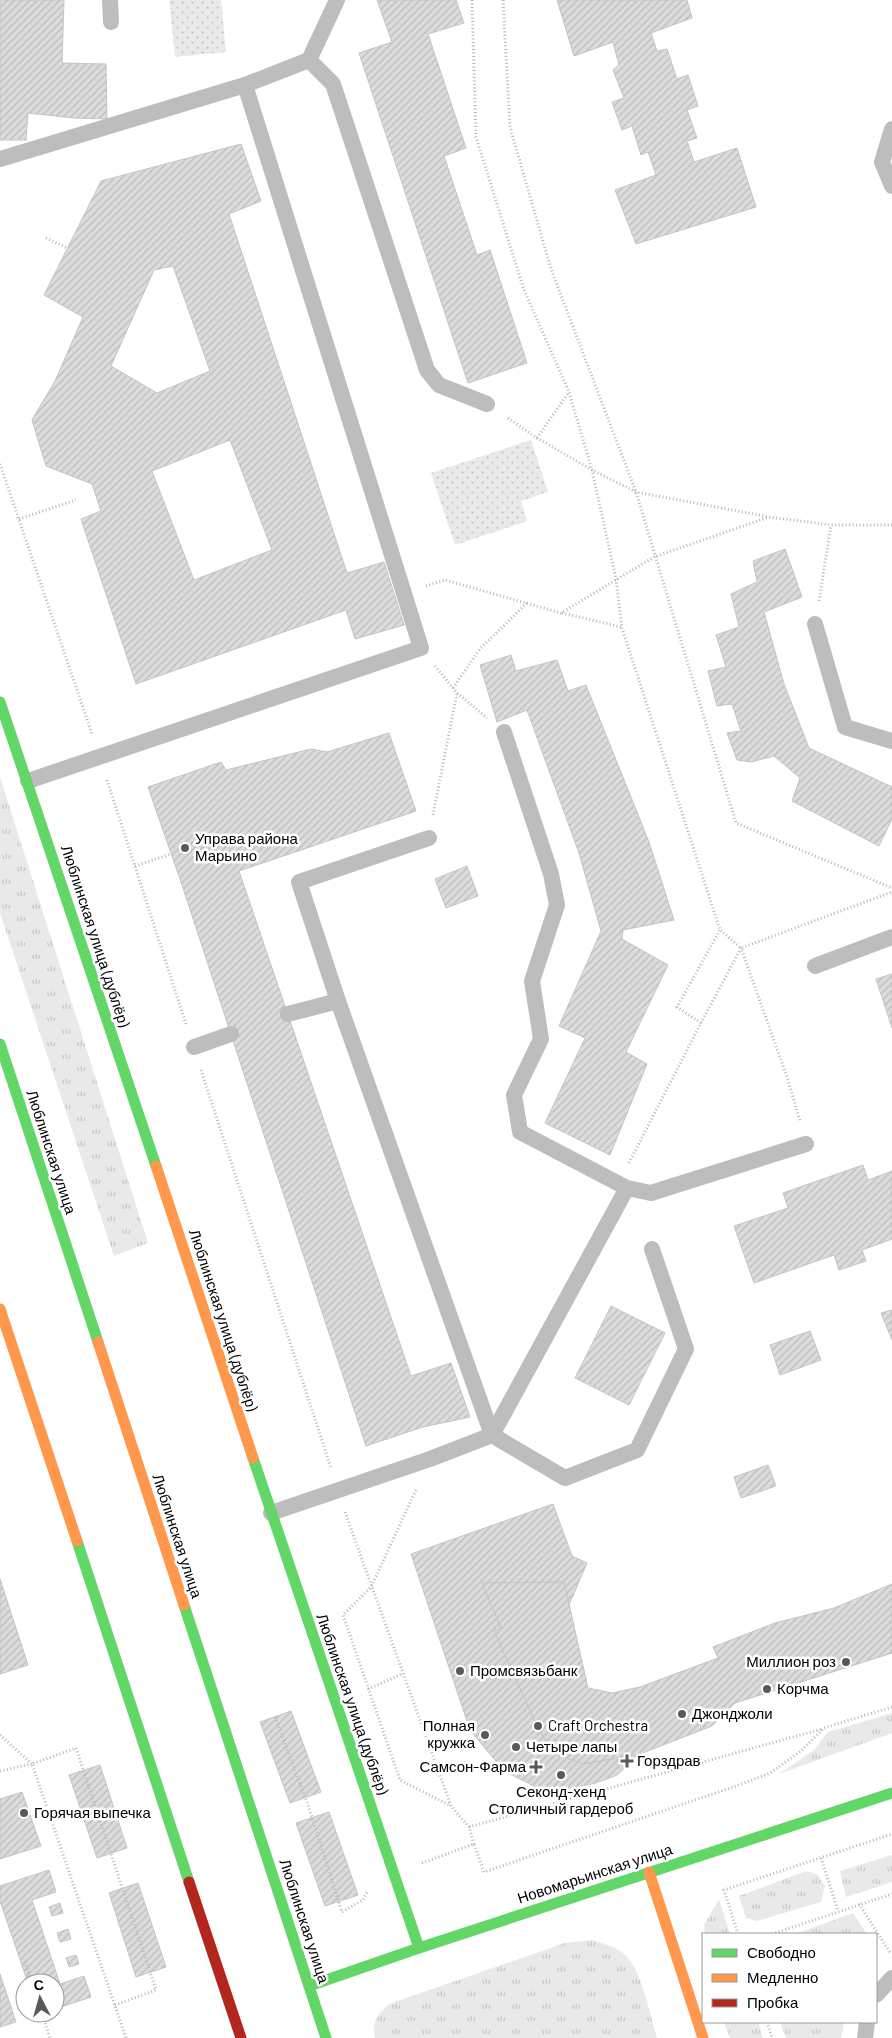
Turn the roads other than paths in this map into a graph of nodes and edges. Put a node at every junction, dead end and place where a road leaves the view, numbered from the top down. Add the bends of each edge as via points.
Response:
1 (110, 0) edge
2 (337, 0) edge
3 (111, 22) dead end
4 (310, 60) junction
5 (245, 85) junction
6 (892, 129) edge
7 (0, 159) edge
8 (892, 186) edge
9 (487, 404) road end
10 (816, 624) road end
11 (0, 702) edge
12 (504, 732) road end
13 (892, 742) edge
14 (28, 781) junction
15 (429, 838) road end
16 (892, 937) edge
17 (815, 966) dead end
18 (338, 1001) junction
19 (288, 1014) dead end
20 (231, 1034) dead end
21 (0, 1044) edge
22 (194, 1047) road end
23 (806, 1144) road end
24 (627, 1188) junction
25 (652, 1249) dead end
26 (0, 1309) edge
27 (492, 1435) junction
28 (271, 1513) junction
29 (892, 1792) edge
30 (649, 1872) junction
31 (419, 1948) junction
32 (892, 1978) edge
33 (309, 1986) junction
34 (877, 1994) edge
35 (867, 2023) edge
36 (241, 2038) edge
37 (326, 2038) edge
38 (702, 2038) edge
39 (865, 2038) edge

1 - 3 lane
2 - 4 lane
4 - 5 lane
4 - 9 lane via 333,84 427,370 439,385
5 - 7 lane
5 - 14 lane via 421,648
6 - 8 lane via 882,162
10 - 13 lane via 846,727
11 - 14 street, Люблинская улица (дублёр)
12 - 24 lane via 551,874 557,905 532,981 541,1039 514,1095 520,1132
14 - 28 street, Люблинская улица (дублёр)
15 - 18 lane via 299,882
16 - 17 lane
18 - 19 lane
18 - 27 lane
20 - 22 lane
21 - 33 street, Люблинская улица
23 - 24 lane via 651,1193
24 - 27 lane
25 - 27 lane via 686,1349 637,1450 565,1478
26 - 36 street
27 - 28 lane via 430,1460
28 - 31 street, Люблинская улица (дублёр)
29 - 30 street, Новомарьинская улица
30 - 31 street, Новомарьинская улица
30 - 38 street
31 - 33 street, Новомарьинская улица
32 - 34 lane
33 - 37 street, Люблинская улица
35 - 39 lane

